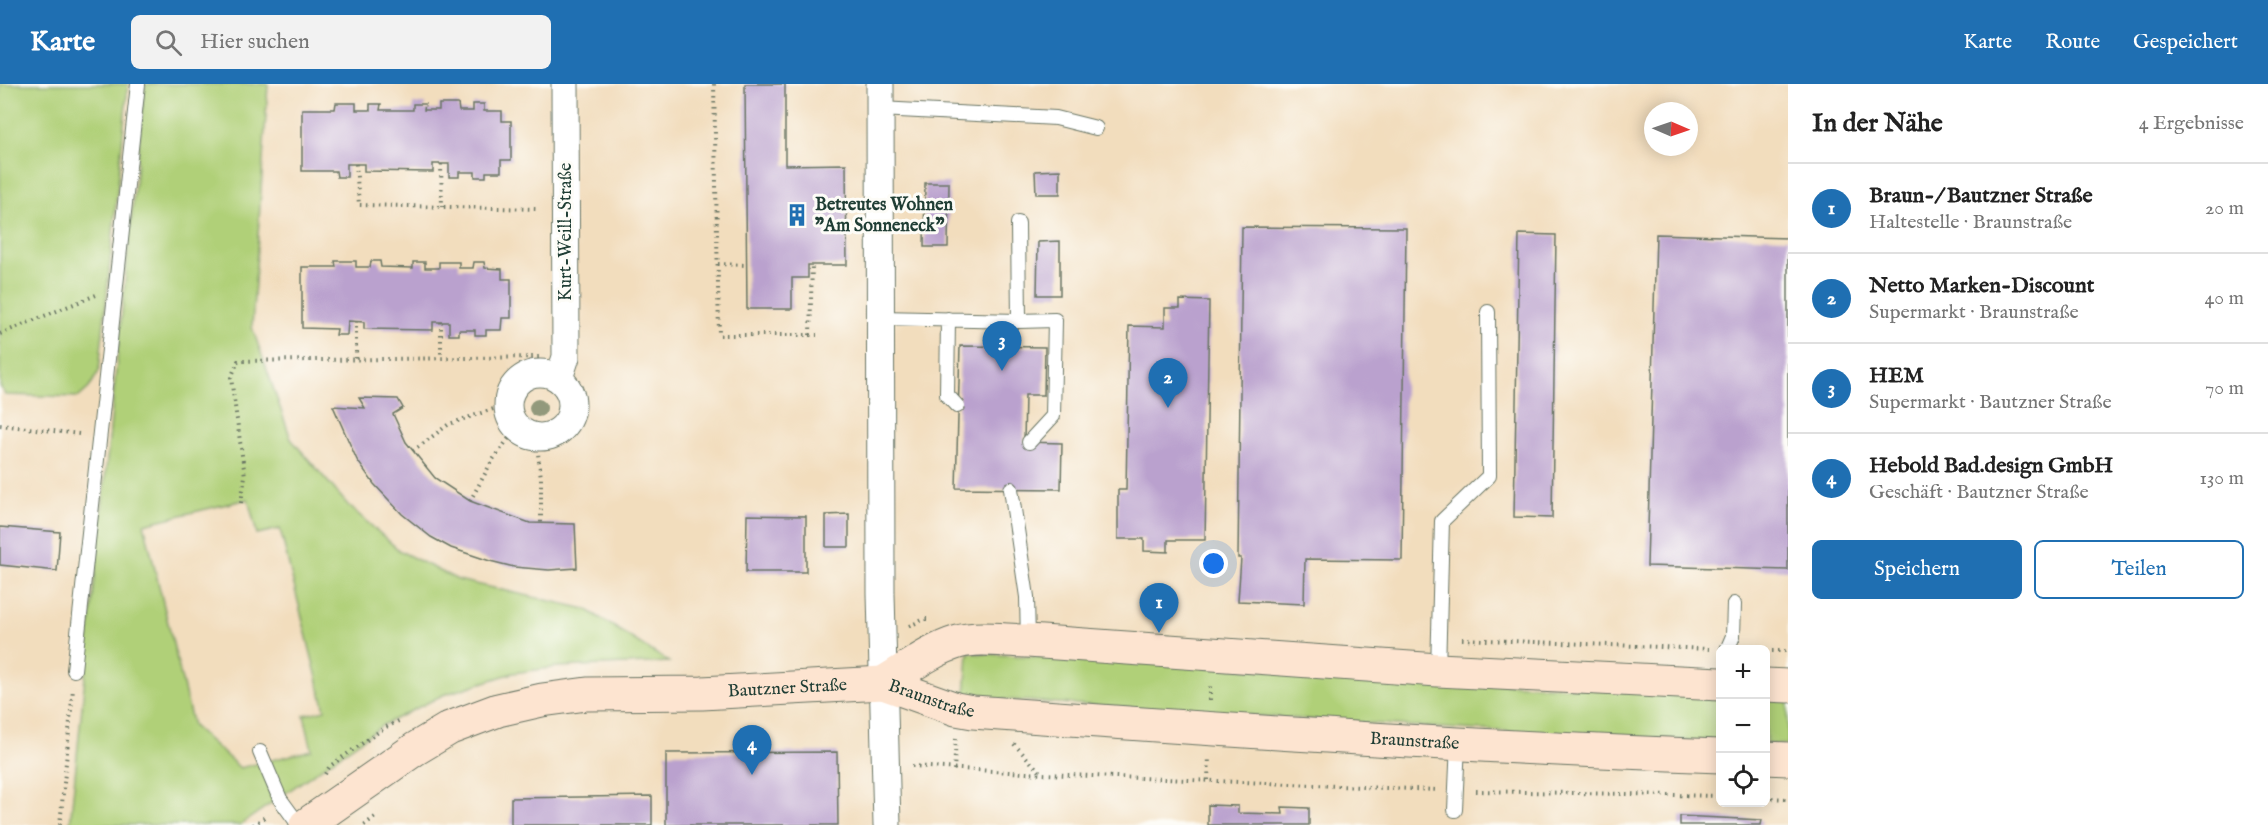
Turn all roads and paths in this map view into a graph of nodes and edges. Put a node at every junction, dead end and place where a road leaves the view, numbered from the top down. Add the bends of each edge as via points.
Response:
1 (138, 84) edge
2 (565, 84) edge
3 (714, 84) edge
4 (880, 97) edge
5 (1096, 128) dead end
6 (356, 164) dead end
7 (441, 164) dead end
8 (442, 207) junction
9 (566, 209) junction
10 (1018, 223) dead end
11 (718, 264) junction
12 (747, 265) dead end
13 (812, 265) dead end
14 (116, 286) junction
15 (1488, 312) dead end
16 (880, 318) junction
17 (948, 319) junction
18 (356, 321) dead end
19 (1018, 321) junction
20 (441, 322) dead end
21 (0, 334) edge
22 (810, 335) junction
23 (817, 335) dead end
24 (441, 358) junction
25 (356, 360) junction
26 (563, 368) junction
27 (957, 406) dead end
28 (520, 422) junction
29 (0, 425) edge
30 (99, 436) junction
31 (1029, 442) dead end
32 (413, 451) dead end
33 (1011, 489) dead end
34 (470, 501) dead end
35 (240, 504) dead end
36 (541, 524) dead end
37 (1734, 604) dead end
38 (1028, 641) junction
39 (1729, 645) edge
40 (1770, 651) edge
41 (1788, 651) edge
42 (74, 670) joint
43 (1438, 670) junction
44 (884, 683) junction
45 (1716, 684) edge
46 (1770, 685) edge
47 (1788, 686) edge
48 (956, 737) dead end
49 (1458, 743) junction
50 (260, 752) dead end
51 (1209, 753) dead end
52 (1716, 756) edge
53 (1770, 758) edge
54 (1788, 759) edge
55 (908, 766) dead end
56 (954, 770) junction
57 (1208, 780) junction
58 (1456, 790) junction
59 (1716, 796) edge
60 (1770, 798) edge
61 (1788, 799) edge
62 (1455, 810) dead end
63 (381, 812) dead end
64 (60, 825) edge
65 (299, 825) edge
66 (306, 825) edge
67 (364, 825) edge
68 (887, 825) edge

1 - 14 lane
2 - 9 street, Kurt-Weill-Straße
3 - 11 path
4 - 5 lane via 1056,118
4 - 16 street
6 - 8 path via 359,205
7 - 8 path
8 - 9 path
9 - 26 street, Kurt-Weill-Straße
10 - 19 lane
11 - 12 path
11 - 22 path via 719,335
13 - 22 path
14 - 21 path
14 - 30 lane
15 - 43 lane via 1489,476 1442,521
16 - 17 lane
16 - 44 street
17 - 19 lane
17 - 27 lane via 947,395
18 - 25 path
19 - 31 lane via 1054,320 1053,416
20 - 24 path
22 - 23 path
24 - 25 path
24 - 26 path
25 - 35 path via 238,361 231,378 245,476
26 - 28 street via 540,372 514,386
26 - 28 street, Kurt-Weill-Straße via 573,406 570,416 557,432 547,436
28 - 32 path via 449,424
28 - 34 path
28 - 36 path via 541,478
29 - 30 path
30 - 42 lane
33 - 38 lane via 1027,597
37 - 39 lane
38 - 43 main road, Braunstraße
38 - 44 main road, Braunstraße via 959,642 938,650
40 - 41 path
42 - 64 path
43 - 45 main road, Braunstraße
44 - 49 main road, Braunstraße via 973,712
44 - 66 main road, Bautzner Straße via 702,693 587,694 498,710 450,728 415,749 336,811
44 - 68 street
46 - 47 main road
48 - 56 path
49 - 52 main road, Braunstraße
49 - 58 lane
50 - 65 lane via 280,799
51 - 57 path
53 - 54 main road
55 - 56 path
56 - 57 path
57 - 58 path
58 - 59 path
58 - 62 lane
60 - 61 path
63 - 67 path

